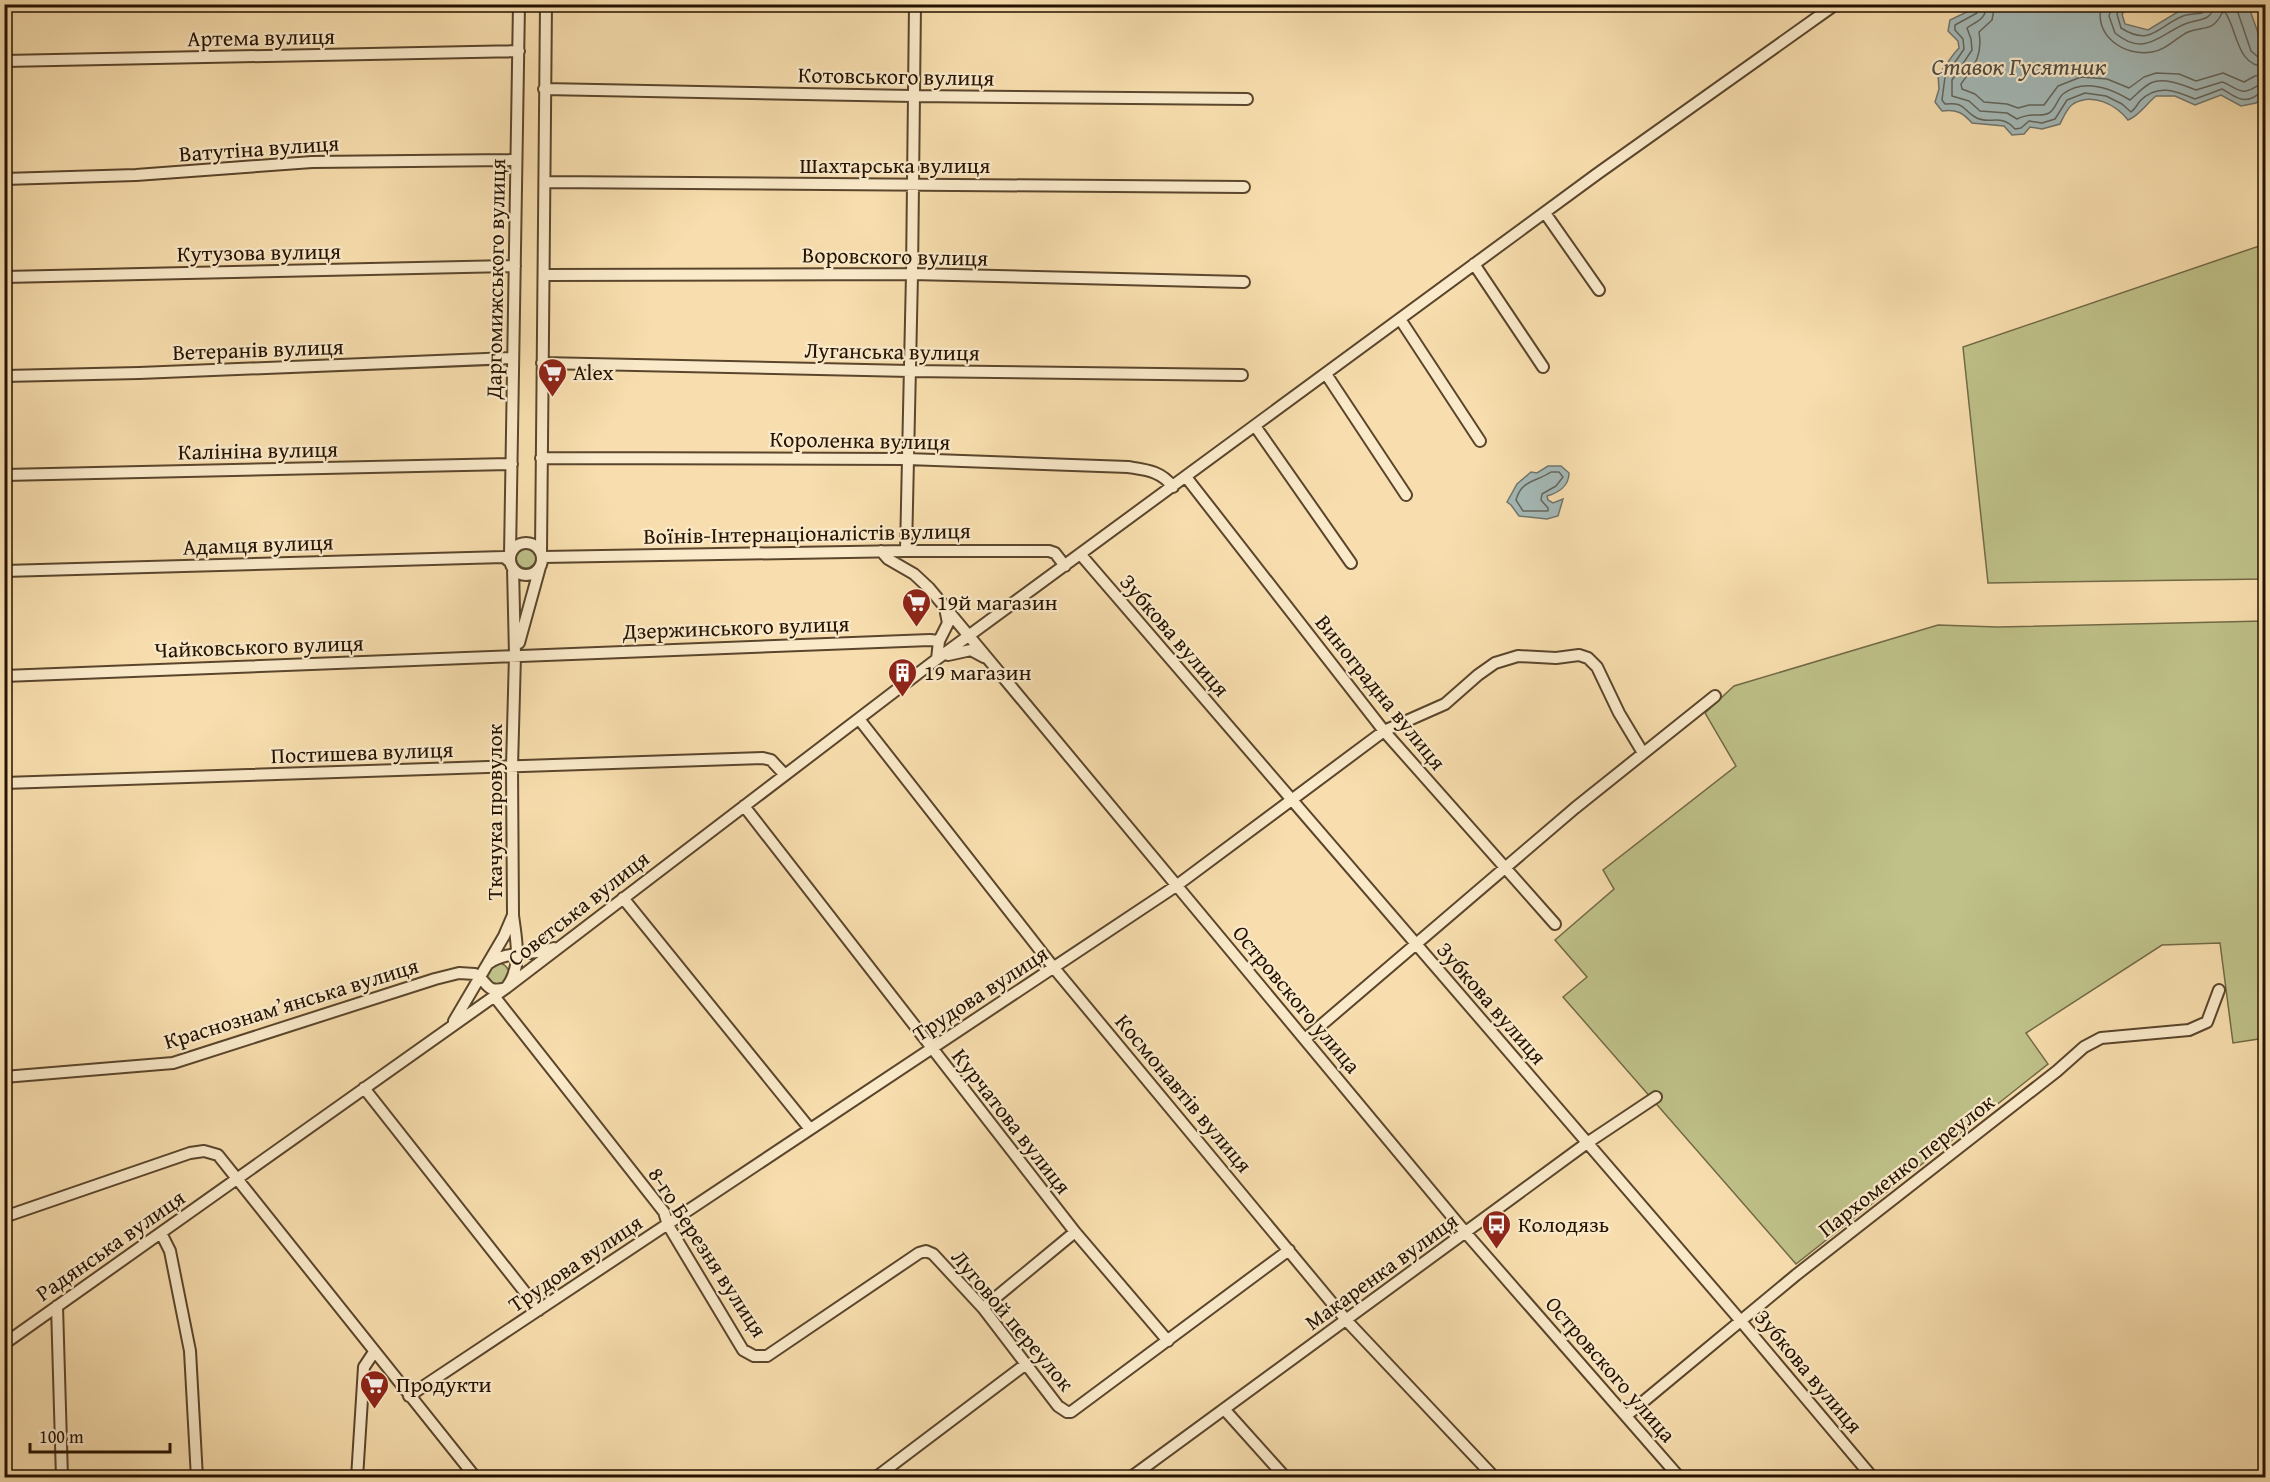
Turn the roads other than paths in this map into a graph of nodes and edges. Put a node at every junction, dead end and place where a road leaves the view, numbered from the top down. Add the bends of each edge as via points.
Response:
1 (519, 4) edge
2 (546, 4) edge
3 (915, 4) edge
4 (1226, 4) edge
5 (1836, 4) edge
6 (1249, 5) edge
7 (519, 51) junction
8 (4, 61) edge
9 (544, 89) junction
10 (913, 96) junction
11 (1248, 99) dead end
12 (516, 160) junction
13 (4, 179) edge
14 (545, 182) junction
15 (912, 184) junction
16 (1244, 187) dead end
17 (1545, 213) junction
18 (1474, 264) junction
19 (515, 266) junction
20 (912, 274) junction
21 (545, 275) junction
22 (4, 277) edge
23 (1244, 282) dead end
24 (1599, 290) dead end
25 (1400, 319) junction
26 (513, 358) junction
27 (542, 363) junction
28 (1543, 367) dead end
29 (910, 371) junction
30 (1326, 374) junction
31 (1242, 375) dead end
32 (4, 376) edge
33 (1256, 426) junction
34 (1480, 441) dead end
35 (541, 458) junction
36 (908, 459) junction
37 (512, 464) junction
38 (4, 475) edge
39 (1186, 477) junction
40 (1173, 487) junction
41 (1406, 495) dead end
42 (880, 551) junction
43 (906, 551) junction
44 (1081, 555) junction
45 (541, 559) junction
46 (511, 562) junction
47 (1351, 563) dead end
48 (1065, 566) junction
49 (4, 571) edge
50 (944, 605) junction
51 (970, 636) junction
52 (939, 641) junction
53 (515, 655) junction
54 (937, 660) junction
55 (994, 665) junction
56 (4, 676) edge
57 (1715, 696) dead end
58 (859, 719) junction
59 (1384, 731) junction
60 (1643, 753) junction
61 (512, 767) junction
62 (785, 775) junction
63 (4, 783) edge
64 (1292, 801) junction
65 (744, 806) junction
66 (1504, 868) junction
67 (1176, 886) junction
68 (623, 898) junction
69 (513, 915) junction
70 (1555, 924) dead end
71 (560, 945) junction
72 (1416, 945) junction
73 (517, 954) junction
74 (488, 963) junction
75 (1054, 968) junction
76 (480, 976) junction
77 (506, 988) junction
78 (2219, 990) dead end
79 (494, 996) junction
80 (451, 1025) junction
81 (1305, 1039) junction
82 (931, 1049) junction
83 (4, 1077) edge
84 (364, 1088) junction
85 (1656, 1097) dead end
86 (810, 1129) junction
87 (1587, 1143) junction
88 (237, 1178) junction
89 (4, 1217) edge
90 (668, 1224) junction
91 (1074, 1232) junction
92 (1465, 1232) junction
93 (161, 1233) junction
94 (1289, 1250) junction
95 (849, 1300) joint
96 (57, 1306) junction
97 (983, 1308) junction
98 (539, 1310) junction
99 (1740, 1320) junction
100 (1347, 1321) junction
101 (1168, 1341) junction
102 (4, 1344) edge
103 (374, 1353) junction
104 (1026, 1364) junction
105 (409, 1396) junction
106 (1224, 1409) junction
107 (1626, 1416) junction
108 (62, 1478) edge
109 (197, 1478) edge
110 (357, 1478) edge
111 (476, 1478) edge
112 (875, 1478) edge
113 (1130, 1478) edge
114 (1286, 1478) edge
115 (1496, 1478) edge
116 (1680, 1478) edge
117 (1873, 1478) edge

1 - 7 street, Даргомижського вулиця
2 - 9 street
3 - 10 street
4 - 6 street
5 - 17 street, Совєтська вулиця
7 - 8 street, Артема вулиця
7 - 12 street, Даргомижського вулиця
9 - 10 street, Котовського вулиця
9 - 14 street
10 - 11 street, Котовського вулиця
10 - 15 street
12 - 13 street, Ватутіна вулиця via 312,162 136,175
12 - 19 street, Даргомижського вулиця
14 - 15 street, Шахтарська вулиця
14 - 21 street
15 - 16 street, Шахтарська вулиця
15 - 20 street
17 - 18 street, Совєтська вулиця
17 - 24 street
18 - 25 street, Совєтська вулиця
18 - 28 street
19 - 22 street, Кутузова вулиця
19 - 26 street, Даргомижського вулиця
20 - 21 street, Воровского вулиця
20 - 23 street, Воровского вулиця
20 - 29 street
21 - 27 street
25 - 30 street, Совєтська вулиця
25 - 34 street
26 - 32 street, Ветеранів вулиця
26 - 37 street, Даргомижського вулиця
27 - 29 street, Луганська вулиця
27 - 35 street
29 - 31 street, Луганська вулиця
29 - 36 street
30 - 33 street, Совєтська вулиця
30 - 41 street
33 - 39 street, Совєтська вулиця
33 - 47 street
35 - 36 street, Короленка вулиця
35 - 45 street
36 - 40 street, Короленка вулиця via 1128,467 1154,471
36 - 43 street
37 - 38 street, Калініна вулиця
37 - 46 street, Даргомижського вулиця
39 - 40 street, Совєтська вулиця
39 - 59 street, Виноградна вулиця
40 - 44 street, Совєтська вулиця
42 - 43 street, Воїнів-Інтернаціоналістів вулиця
42 - 45 street, Воїнів-Інтернаціоналістів вулиця
42 - 50 street, Островского улица via 914,574
43 - 48 street, Воїнів-Інтернаціоналістів вулиця via 1049,551
44 - 48 street, Совєтська вулиця
44 - 64 street, Зубкова вулиця
45 - 46 street via 537,572 527,575 521,574
45 - 46 street via 534,544 525,542 515,546
45 - 53 street
46 - 49 street, Адамця вулиця via 504,557
46 - 53 street, Даргомижського вулиця
48 - 51 street, Совєтська вулиця
50 - 51 street, Островского улица
50 - 52 street via 948,623
51 - 54 street, Совєтська вулиця
51 - 55 street, Островского улица
52 - 53 street, Дзержинського вулиця
52 - 54 street
53 - 56 street, Чайковського вулиця
53 - 61 street, Ткачука провулок
54 - 55 street via 970,650
54 - 58 street, Совєтська вулиця
55 - 67 street, Островского улица
57 - 60 street
58 - 62 street, Совєтська вулиця
58 - 75 street, Космонавтів вулиця
59 - 60 street, Трудова вулиця via 1445,704 1495,663 1518,656 1579,655 1597,668
59 - 64 street, Трудова вулиця
59 - 66 street, Виноградна вулиця
60 - 66 street
61 - 62 street, Постишева вулиця via 763,758 771,760
61 - 63 street, Постишева вулиця
61 - 69 street, Ткачука провулок
62 - 65 street, Совєтська вулиця
64 - 67 street, Трудова вулиця
64 - 72 street, Зубкова вулиця
65 - 68 street, Совєтська вулиця
65 - 82 street, Курчатова вулиця
66 - 70 street, Виноградна вулиця
66 - 72 street
67 - 75 street, Трудова вулиця
67 - 81 street, Островского улица
68 - 71 street, Совєтська вулиця
68 - 86 street
69 - 73 street
69 - 74 street, Ткачука провулок
71 - 73 street
71 - 77 street, Совєтська вулиця
72 - 81 street
72 - 87 street, Зубкова вулиця
73 - 74 street
73 - 77 street via 515,974
74 - 76 street, Ткачука провулок
75 - 82 street, Трудова вулиця
75 - 94 street, Космонавтів вулиця
76 - 77 street via 490,989
76 - 80 street, Ткачука провулок
76 - 83 street, Краснознамʼянська вулиця via 459,973 435,979 173,1064
77 - 79 street, Совєтська вулиця
78 - 99 street, Пархоменко переулок via 2207,1022 2189,1030 2101,1038 2084,1047
79 - 80 street, Совєтська вулиця
79 - 90 street, 8-го Березня вулиця via 664,1212
80 - 84 street, Совєтська вулиця
81 - 92 street, Островского улица
82 - 86 street, Трудова вулиця
82 - 91 street, Курчатова вулиця
84 - 88 street, Совєтська вулиця
84 - 98 street
85 - 87 street, Макаренка вулиця
86 - 90 street, Трудова вулиця
87 - 92 street, Макаренка вулиця
87 - 99 street, Зубкова вулиця
88 - 89 street via 218,1155 190,1153
88 - 93 street, Радянська вулиця
88 - 103 street
90 - 95 street, 8-го Березня вулиця via 743,1350 754,1356 767,1356
90 - 98 street, Трудова вулиця
91 - 97 street
91 - 101 street, Курчатова вулиця
92 - 100 street, Макаренка вулиця
92 - 107 street, Островского улица
93 - 96 street, Радянська вулиця
93 - 109 street via 170,1251 190,1351
94 - 100 street, Космонавтів вулиця
94 - 101 street, Луговой переулок
95 - 97 street, Луговой переулок via 926,1251
96 - 102 street, Радянська вулиця
96 - 108 street
97 - 104 street, Луговой переулок
98 - 105 street, Трудова вулиця
99 - 107 street, Пархоменко переулок
99 - 117 street, Зубкова вулиця
100 - 106 street, Макаренка вулиця
100 - 115 street, Космонавтів вулиця
101 - 104 street, Луговой переулок via 1071,1412 1058,1406
103 - 105 street
103 - 110 street via 364,1367
104 - 112 street
105 - 111 street
106 - 113 street, Макаренка вулиця
106 - 114 street
107 - 116 street, Островского улица

